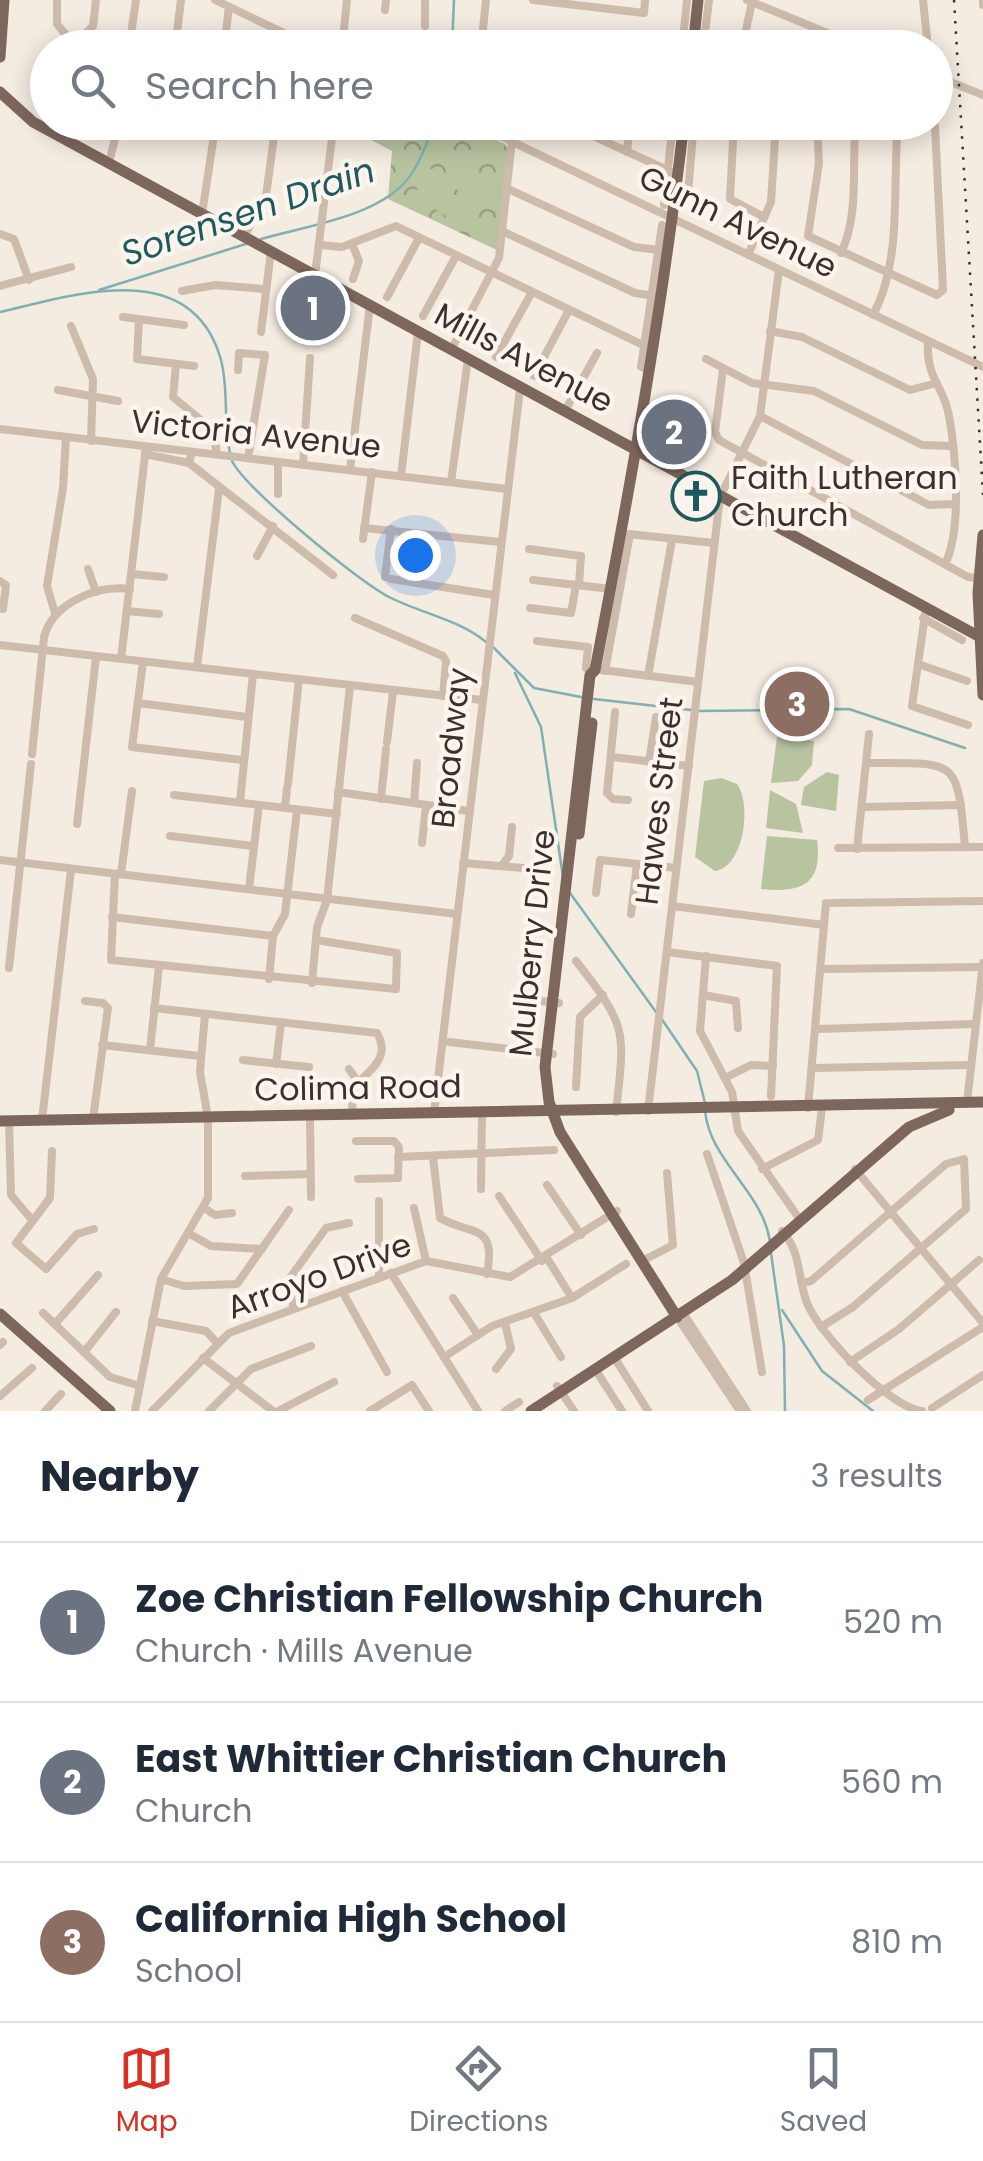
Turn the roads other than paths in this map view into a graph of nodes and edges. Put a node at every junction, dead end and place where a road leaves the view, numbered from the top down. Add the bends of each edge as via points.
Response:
1 (4, 0) edge
2 (57, 0) edge
3 (96, 0) edge
4 (136, 0) edge
5 (181, 0) edge
6 (215, 0) edge
7 (336, 0) edge
8 (425, 0) edge
9 (486, 0) edge
10 (534, 0) edge
11 (646, 0) edge
12 (687, 0) edge
13 (698, 0) edge
14 (709, 0) edge
15 (784, 0) edge
16 (923, 0) edge
17 (750, 1) edge
18 (347, 2) edge
19 (230, 7) junction
20 (779, 13) junction
21 (1, 23) edge
22 (425, 26) dead end
23 (62, 30) edge
24 (89, 30) edge
25 (132, 30) edge
26 (177, 30) edge
27 (227, 30) edge
28 (279, 30) edge
29 (344, 30) edge
30 (482, 30) edge
31 (684, 30) edge
32 (695, 30) edge
33 (705, 30) edge
34 (745, 30) edge
35 (820, 30) edge
36 (926, 30) edge
37 (0, 57) edge
38 (953, 83) edge
39 (0, 84) edge
40 (983, 87) edge
41 (0, 92) edge
42 (982, 95) edge
43 (30, 114) edge
44 (30, 116) edge
45 (67, 140) edge
46 (114, 140) edge
47 (213, 140) edge
48 (274, 140) edge
49 (332, 140) edge
50 (508, 140) edge
51 (601, 140) edge
52 (628, 140) edge
53 (673, 140) edge
54 (680, 140) edge
55 (692, 140) edge
56 (733, 140) edge
57 (775, 140) edge
58 (818, 140) edge
59 (856, 140) edge
60 (897, 140) edge
61 (936, 140) edge
62 (512, 142) junction
63 (627, 152) junction
64 (109, 163) junction
65 (673, 174) junction
66 (506, 188) junction
67 (688, 193) dead end
68 (664, 206) dead end
69 (202, 214) junction
70 (764, 216) junction
71 (668, 221) junction
72 (502, 231) junction
73 (0, 234) edge
74 (420, 238) junction
75 (249, 240) junction
76 (352, 244) junction
77 (320, 245) junction
78 (658, 250) junction
79 (271, 251) junction
80 (842, 253) junction
81 (748, 254) junction
82 (456, 256) junction
83 (71, 267) dead end
84 (779, 270) junction
85 (492, 274) junction
86 (315, 275) junction
87 (886, 275) junction
88 (353, 279) dead end
89 (29, 280) junction
90 (0, 286) edge
91 (264, 290) junction
92 (182, 292) dead end
93 (532, 292) junction
94 (658, 296) junction
95 (388, 297) dead end
96 (370, 305) junction
97 (569, 310) junction
98 (873, 315) junction
99 (423, 316) dead end
100 (123, 317) dead end
101 (139, 320) junction
102 (184, 325) dead end
103 (71, 326) dead end
104 (770, 331) junction
105 (260, 332) dead end
106 (418, 332) junction
107 (928, 342) junction
108 (645, 346) junction
109 (451, 350) junction
110 (597, 353) dead end
111 (496, 357) dead end
112 (310, 358) dead end
113 (468, 359) junction
114 (706, 360) dead end
115 (176, 364) junction
116 (194, 366) dead end
117 (645, 368) junction
118 (983, 368) edge
119 (724, 369) junction
120 (238, 370) dead end
121 (534, 376) dead end
122 (933, 384) junction
123 (764, 385) junction
124 (520, 388) junction
125 (58, 390) dead end
126 (95, 394) junction
127 (118, 401) dead end
128 (566, 411) junction
129 (760, 416) junction
130 (0, 429) edge
131 (66, 438) junction
132 (91, 441) junction
133 (951, 446) junction
134 (145, 450) junction
135 (635, 450) junction
136 (192, 452) junction
137 (742, 453) junction
138 (226, 456) junction
139 (248, 458) junction
140 (189, 462) junction
141 (278, 463) junction
142 (303, 465) junction
143 (350, 470) junction
144 (372, 472) junction
145 (400, 476) junction
146 (451, 482) junction
147 (219, 489) junction
148 (507, 490) junction
149 (278, 494) dead end
150 (720, 497) junction
151 (954, 504) junction
152 (273, 526) junction
153 (364, 528) junction
154 (391, 529) junction
155 (626, 534) junction
156 (983, 535) edge
157 (362, 539) dead end
158 (672, 540) junction
159 (500, 542) junction
160 (714, 544) junction
161 (529, 549) dead end
162 (257, 556) dead end
163 (945, 564) junction
164 (88, 569) dead end
165 (132, 574) junction
166 (333, 575) dead end
167 (164, 577) dead end
168 (978, 578) junction
169 (0, 580) edge
170 (533, 580) dead end
171 (578, 585) junction
172 (130, 589) junction
173 (611, 589) junction
174 (96, 592) junction
175 (494, 595) junction
176 (530, 608) dead end
177 (3, 609) dead end
178 (127, 611) junction
179 (55, 613) junction
180 (925, 613) junction
181 (159, 614) dead end
182 (356, 618) dead end
183 (981, 638) edge
184 (962, 640) dead end
185 (537, 641) dead end
186 (0, 645) edge
187 (43, 650) junction
188 (96, 656) junction
189 (121, 659) junction
190 (142, 662) junction
191 (918, 664) junction
192 (197, 667) junction
193 (600, 671) junction
194 (253, 674) junction
195 (648, 676) junction
196 (299, 680) junction
197 (966, 681) dead end
198 (698, 682) junction
199 (350, 686) junction
200 (393, 692) junction
201 (983, 695) edge
202 (442, 696) junction
203 (591, 698) junction
204 (482, 700) junction
205 (138, 703) junction
206 (616, 712) dead end
207 (247, 717) junction
208 (656, 717) dead end
209 (968, 724) dead end
210 (869, 734) dead end
211 (32, 754) dead end
212 (612, 756) junction
213 (242, 760) junction
214 (650, 762) junction
215 (418, 763) dead end
216 (867, 763) junction
217 (31, 764) dead end
218 (690, 766) junction
219 (132, 791) dead end
220 (338, 792) junction
221 (174, 795) dead end
222 (381, 799) junction
223 (575, 799) junction
224 (628, 800) dead end
225 (240, 802) junction
226 (414, 803) junction
227 (259, 805) junction
228 (426, 805) junction
229 (961, 805) junction
230 (862, 807) junction
231 (285, 808) junction
232 (297, 810) junction
233 (469, 811) junction
234 (336, 814) junction
235 (77, 824) dead end
236 (512, 827) dead end
237 (579, 831) junction
238 (170, 836) dead end
239 (422, 843) dead end
240 (254, 846) junction
241 (965, 847) junction
242 (983, 847) edge
243 (838, 848) dead end
244 (857, 849) junction
245 (0, 860) edge
246 (20, 863) junction
247 (463, 863) junction
248 (503, 864) junction
249 (637, 864) junction
250 (676, 868) junction
251 (71, 870) junction
252 (536, 870) dead end
253 (118, 874) junction
254 (570, 878) junction
255 (249, 889) junction
256 (596, 894) dead end
257 (288, 895) junction
258 (327, 900) junction
259 (983, 901) edge
260 (672, 906) junction
261 (457, 914) junction
262 (631, 914) dead end
263 (112, 917) junction
264 (824, 925) junction
265 (273, 936) junction
266 (316, 940) junction
267 (667, 952) junction
268 (706, 956) junction
269 (576, 961) dead end
270 (158, 966) junction
271 (983, 966) edge
272 (9, 968) dead end
273 (824, 969) dead end
274 (269, 979) junction
275 (312, 983) junction
276 (603, 996) junction
277 (703, 996) junction
278 (522, 999) dead end
279 (85, 1001) dead end
280 (555, 1002) junction
281 (154, 1008) junction
282 (205, 1014) junction
283 (281, 1023) junction
284 (975, 1024) junction
285 (738, 1028) dead end
286 (818, 1030) junction
287 (449, 1042) dead end
288 (102, 1045) junction
289 (150, 1050) junction
290 (549, 1053) junction
291 (200, 1056) junction
292 (243, 1060) dead end
293 (276, 1064) junction
294 (971, 1065) junction
295 (773, 1066) junction
296 (309, 1067) dead end
297 (814, 1068) junction
298 (349, 1069) dead end
299 (727, 1076) junction
300 (358, 1082) junction
301 (576, 1086) dead end
302 (771, 1096) dead end
303 (967, 1102) junction
304 (983, 1102) edge
305 (896, 1106) junction
306 (734, 1108) junction
307 (815, 1108) junction
308 (939, 1108) junction
309 (983, 1110) edge
310 (555, 1111) junction
311 (648, 1111) junction
312 (482, 1112) junction
313 (616, 1112) junction
314 (434, 1113) junction
315 (352, 1116) junction
316 (310, 1117) junction
317 (208, 1118) junction
318 (919, 1118) junction
319 (94, 1119) junction
320 (42, 1120) junction
321 (5, 1121) edge
322 (356, 1141) dead end
323 (52, 1150) dead end
324 (554, 1150) dead end
325 (482, 1154) junction
326 (707, 1154) dead end
327 (433, 1156) junction
328 (398, 1157) junction
329 (762, 1169) junction
330 (856, 1170) junction
331 (667, 1173) dead end
332 (310, 1174) junction
333 (245, 1176) dead end
334 (358, 1179) dead end
335 (548, 1185) dead end
336 (481, 1189) dead end
337 (499, 1196) dead end
338 (311, 1197) dead end
339 (380, 1201) dead end
340 (204, 1208) junction
341 (414, 1208) dead end
342 (289, 1210) dead end
343 (891, 1211) junction
344 (232, 1212) dead end
345 (615, 1213) junction
346 (798, 1218) junction
347 (32, 1220) junction
348 (350, 1223) dead end
349 (94, 1229) dead end
350 (784, 1233) junction
351 (188, 1234) junction
352 (581, 1235) junction
353 (922, 1246) junction
354 (262, 1249) junction
355 (544, 1259) junction
356 (645, 1260) junction
357 (979, 1260) dead end
358 (426, 1261) junction
359 (626, 1264) dead end
360 (745, 1266) junction
361 (391, 1274) junction
362 (487, 1274) junction
363 (98, 1275) dead end
364 (379, 1278) junction
365 (161, 1279) junction
366 (802, 1283) junction
367 (953, 1283) junction
368 (342, 1292) junction
369 (453, 1298) dead end
370 (572, 1298) junction
371 (294, 1308) junction
372 (116, 1312) dead end
373 (678, 1312) junction
374 (43, 1313) dead end
375 (534, 1313) junction
376 (0, 1314) edge
377 (0, 1322) edge
378 (152, 1322) junction
379 (505, 1323) junction
380 (55, 1324) junction
381 (983, 1325) edge
382 (821, 1328) junction
383 (478, 1335) junction
384 (216, 1343) junction
385 (311, 1346) dead end
386 (85, 1351) junction
387 (444, 1357) junction
388 (561, 1357) dead end
389 (614, 1357) junction
390 (203, 1358) junction
391 (850, 1362) junction
392 (32, 1368) dead end
393 (496, 1370) dead end
394 (595, 1370) junction
395 (388, 1372) dead end
396 (762, 1372) dead end
397 (983, 1375) edge
398 (236, 1382) junction
399 (334, 1382) dead end
400 (140, 1386) junction
401 (559, 1389) junction
402 (886, 1389) junction
403 (61, 1394) dead end
404 (0, 1396) edge
405 (868, 1400) dead end
406 (519, 1406) edge
407 (926, 1410) edge
408 (45, 1411) edge
409 (100, 1411) edge
410 (110, 1411) edge
411 (135, 1411) edge
412 (152, 1411) edge
413 (209, 1411) edge
414 (276, 1411) edge
415 (370, 1411) edge
416 (429, 1411) edge
417 (478, 1411) edge
418 (505, 1411) edge
419 (531, 1411) edge
420 (574, 1411) edge
421 (622, 1411) edge
422 (648, 1411) edge
423 (743, 1411) edge
424 (943, 1411) edge

1 - 21 main road
2 - 23 street
3 - 24 street
4 - 25 street
5 - 26 street
6 - 19 street
7 - 18 street
8 - 22 street
9 - 30 street
10 - 11 street via 644,13
12 - 31 street
13 - 32 main road
14 - 33 street
15 - 20 street
16 - 36 street
17 - 20 street
17 - 34 street
18 - 29 street
19 - 27 street
19 - 28 street
20 - 35 street
21 - 37 main road
38 - 42 street
39 - 43 main road, Mills Avenue
40 - 42 street
41 - 44 main road, Mills Avenue
45 - 64 main road, Mills Avenue
46 - 64 street
47 - 69 street
48 - 75 street via 266,196
49 - 77 street
50 - 62 street, Gunn Avenue
51 - 63 street
52 - 63 street
53 - 65 street, Mulberry Drive
54 - 65 main road, Mulberry Drive
55 - 67 street
56 - 70 street via 730,199
57 - 70 street via 774,184
58 - 80 street via 808,236
59 - 80 street
60 - 87 street
61 - 87 street via 943,290 937,295
62 - 66 street
62 - 71 street, Gunn Avenue
63 - 65 street
64 - 69 main road, Mills Avenue
65 - 68 street, Mulberry Drive
65 - 71 main road, Mulberry Drive
66 - 72 street
66 - 78 street via 634,247
69 - 75 main road, Mills Avenue
70 - 81 street
71 - 78 street, Mulberry Drive
71 - 81 street, Gunn Avenue
71 - 94 main road, Mulberry Drive
72 - 85 street
72 - 94 street via 635,293
73 - 89 street via 14,239
74 - 76 street via 396,226
74 - 82 street
74 - 95 street
75 - 79 main road, Mills Avenue
76 - 77 street
76 - 88 street via 358,261
77 - 86 street
78 - 94 street, Mulberry Drive
79 - 86 main road, Mills Avenue
79 - 91 street
80 - 87 street
81 - 84 street, Gunn Avenue
82 - 85 street
82 - 99 street
83 - 89 street
84 - 98 street, Gunn Avenue
84 - 104 street, Hawes Street
85 - 93 street
85 - 109 street
86 - 96 main road, Mills Avenue
87 - 98 street
89 - 90 street
91 - 92 street via 215,285
91 - 105 street
93 - 97 street
93 - 111 street
94 - 108 street, Mulberry Drive
94 - 117 main road, Mulberry Drive
96 - 106 main road, Mills Avenue
96 - 143 street
97 - 108 street
97 - 121 street
98 - 107 street, Gunn Avenue
100 - 101 street
101 - 102 street
101 - 115 street via 137,359
103 - 126 street
104 - 122 street via 802,336 910,390
104 - 123 street, Hawes Street
106 - 109 main road, Mills Avenue
106 - 145 street
107 - 118 street, Gunn Avenue
107 - 122 street
108 - 117 street, Mulberry Drive
109 - 113 main road, Mills Avenue
110 - 128 street
112 - 142 street
113 - 124 main road, Mills Avenue
113 - 146 street
114 - 119 street
115 - 116 street
115 - 138 street via 173,397 213,430
117 - 135 main road, Mulberry Drive
119 - 123 street
119 - 137 street via 715,432
120 - 139 street via 239,353 265,355
122 - 133 street via 946,403
123 - 129 street, Hawes Street
123 - 133 street via 814,391 922,445
124 - 128 main road, Mills Avenue
124 - 148 street, Broadway
125 - 126 street
126 - 127 street
126 - 132 street
128 - 135 main road, Mills Avenue
129 - 137 street, Hawes Street
129 - 151 street via 929,505
130 - 131 street, Victoria Avenue
131 - 132 street, Victoria Avenue
131 - 179 street via 46,596
132 - 134 street, Victoria Avenue
133 - 151 street
134 - 136 street, Victoria Avenue
134 - 140 street, Victoria Avenue
134 - 165 street
135 - 150 main road, Mills Avenue
135 - 155 main road, Mulberry Drive
136 - 138 street, Victoria Avenue
136 - 140 street
137 - 150 street, Hawes Street
137 - 163 street
138 - 139 street, Victoria Avenue
139 - 141 street, Victoria Avenue
140 - 147 street
141 - 142 street, Victoria Avenue
141 - 149 street
142 - 143 street, Victoria Avenue
143 - 144 street, Victoria Avenue
144 - 145 street, Victoria Avenue
144 - 153 street
145 - 146 street, Victoria Avenue
146 - 148 street, Victoria Avenue
147 - 152 street
147 - 192 street
148 - 159 street, Broadway
150 - 160 street, Hawes Street
150 - 180 main road, Mills Avenue
151 - 163 street via 956,529
152 - 162 street
152 - 166 street
153 - 154 street
153 - 157 street
154 - 159 street
154 - 175 street via 388,578
155 - 158 street
155 - 173 main road, Mulberry Drive
155 - 193 street, Mulberry Drive
156 - 168 main road
158 - 160 street
158 - 195 street
159 - 175 street, Broadway
160 - 198 street, Hawes Street
161 - 171 street via 581,556
163 - 168 street
164 - 174 street
165 - 167 street
165 - 172 street
168 - 183 main road
169 - 177 street via 6,585
170 - 171 street
171 - 173 street
171 - 176 street via 571,613
172 - 174 street
172 - 178 street
173 - 193 main road, Mulberry Drive
174 - 179 street
175 - 204 street, Broadway
178 - 181 street
178 - 189 street
179 - 187 street
180 - 183 main road, Mills Avenue
180 - 184 street
180 - 191 street
182 - 202 street via 442,656
183 - 201 main road
185 - 193 street via 588,647 586,668
186 - 187 street
187 - 188 street
187 - 211 street
188 - 189 street
188 - 235 street
189 - 190 street
190 - 192 street
190 - 205 street
191 - 197 street
191 - 209 street via 912,706
192 - 194 street
193 - 195 street
193 - 203 main road, Mulberry Drive
194 - 196 street
194 - 207 street
195 - 198 street
196 - 199 street
196 - 231 street
198 - 218 street, Hawes Street
199 - 200 street
199 - 220 street
200 - 202 street
200 - 222 street
202 - 204 street
203 - 223 main road, Mulberry Drive
203 - 237 main road, Mulberry Drive
204 - 233 street, Broadway
205 - 207 street
205 - 213 street via 132,747
206 - 212 street
207 - 213 street
208 - 214 street
210 - 216 street
212 - 214 street
212 - 224 street via 608,792
213 - 225 street
214 - 218 street
215 - 226 street
216 - 229 street via 934,764 952,772
216 - 230 street
217 - 246 street
218 - 250 street, Hawes Street
219 - 253 street
220 - 222 street
220 - 234 street
221 - 225 street
222 - 226 street
223 - 237 main road
223 - 254 main road, Mulberry Drive
225 - 227 street
226 - 228 street
227 - 231 street
227 - 240 street
228 - 233 street
228 - 239 street
229 - 230 street
229 - 241 street
230 - 244 street
231 - 232 street
232 - 234 street
232 - 257 street
233 - 247 street, Broadway
234 - 258 street
236 - 248 street
237 - 254 main road, Mulberry Drive
238 - 240 street
240 - 255 street
241 - 242 street
241 - 244 street
243 - 244 street
245 - 246 street
246 - 251 street
246 - 272 street
247 - 248 street
247 - 261 street, Broadway
248 - 252 street
249 - 250 street
249 - 256 street via 600,860
249 - 262 street
250 - 260 street, Hawes Street
251 - 253 street
251 - 320 street
253 - 255 street
253 - 263 street
254 - 280 main road, Mulberry Drive
255 - 257 street
257 - 258 street
257 - 265 street
258 - 261 street
258 - 266 street
259 - 264 street via 829,903
260 - 264 street
260 - 267 street, Hawes Street
261 - 314 street, Broadway
263 - 265 street
263 - 270 street via 110,960
264 - 286 street
265 - 274 street
266 - 275 street
266 - 275 street via 397,953 397,979 391,992
267 - 268 street
267 - 311 street, Hawes Street
268 - 277 street
268 - 295 street via 777,966
269 - 276 street
270 - 274 street
270 - 281 street
271 - 273 street
271 - 284 street
274 - 275 street
276 - 301 street via 580,1018
276 - 313 street via 624,1040
277 - 285 street via 736,1001
277 - 299 street via 700,1031
278 - 280 street
279 - 288 street via 108,1008
280 - 290 main road, Mulberry Drive
281 - 282 street
281 - 289 street
282 - 283 street
282 - 291 street
283 - 293 street
283 - 300 street via 377,1033 381,1058
284 - 286 street
284 - 294 street
286 - 297 street
287 - 290 street
288 - 289 street
288 - 319 street
289 - 291 street
290 - 310 main road, Mulberry Drive
291 - 317 street
292 - 293 street
293 - 296 street
294 - 297 street
294 - 303 street
295 - 299 street via 751,1064
295 - 302 street
297 - 307 street
298 - 300 street
299 - 306 street
300 - 315 street
303 - 304 main road
303 - 308 main road
305 - 307 main road, Colima Road
305 - 308 main road, Colima Road
305 - 318 main road
306 - 307 main road, Colima Road
306 - 311 main road, Colima Road
306 - 329 street via 738,1131
307 - 329 street via 818,1140
308 - 309 main road
308 - 318 main road
310 - 312 main road, Colima Road
310 - 313 main road, Colima Road
310 - 345 main road, Mulberry Drive
311 - 313 main road, Colima Road
312 - 314 main road, Colima Road
312 - 325 street
314 - 315 main road, Colima Road
315 - 316 main road, Colima Road
316 - 317 main road, Colima Road
316 - 332 street
317 - 319 main road, Colima Road
317 - 340 street
318 - 330 main road
319 - 320 main road, Colima Road
320 - 321 main road, Colima Road
321 - 347 street via 11,1195
322 - 328 street via 394,1141
323 - 347 street via 50,1198
324 - 325 street
325 - 327 street
325 - 336 street
326 - 360 street
327 - 328 street
327 - 362 street via 440,1218 484,1237 490,1249
328 - 334 street via 398,1178
329 - 346 street
330 - 343 street
330 - 346 main road
330 - 350 main road
331 - 356 street via 674,1245
332 - 333 street
332 - 338 street
335 - 352 street
337 - 355 street
339 - 364 street
340 - 344 street via 215,1215
340 - 351 street
341 - 358 street
342 - 354 street
343 - 353 street
343 - 353 street via 946,1164 964,1159 966,1209
343 - 366 street
345 - 352 street, Arroyo Drive
345 - 356 main road, Mulberry Drive
346 - 350 main road
347 - 349 street via 16,1242 46,1268 77,1234
348 - 371 street via 326,1228 288,1282
350 - 360 main road
350 - 366 street via 796,1249
351 - 354 street via 210,1246
351 - 365 street
352 - 355 street, Arroyo Drive
353 - 367 street
353 - 382 street
354 - 365 street via 236,1284 184,1286
355 - 362 street, Arroyo Drive via 510,1277
355 - 370 street
356 - 373 main road, Mulberry Drive
357 - 367 street
358 - 361 street, Arroyo Drive
358 - 362 street, Arroyo Drive
359 - 370 street
360 - 373 main road
360 - 396 street
361 - 364 street, Arroyo Drive
361 - 387 street
363 - 380 street
364 - 368 street, Arroyo Drive
365 - 378 street
366 - 382 street
367 - 381 street
367 - 391 street
368 - 371 street, Arroyo Drive
368 - 395 street
369 - 383 street
370 - 375 street
371 - 384 street, Arroyo Drive
372 - 386 street
373 - 389 main road
373 - 401 main road
373 - 423 street, Mulberry Drive
374 - 380 street
375 - 379 street
375 - 388 street
376 - 410 main road
377 - 409 main road
378 - 384 street via 206,1330
378 - 400 street
379 - 383 street
379 - 393 street via 511,1349
380 - 386 street
381 - 402 street
382 - 391 street
383 - 387 street
384 - 390 street, Arroyo Drive
385 - 398 street via 251,1369
386 - 400 street via 110,1377
387 - 417 street
389 - 394 main road
389 - 422 street
390 - 398 street
390 - 412 street, Arroyo Drive
391 - 402 street
392 - 404 street
394 - 401 main road
394 - 421 street
397 - 407 street
398 - 413 street
398 - 414 street
399 - 414 street
400 - 411 street
401 - 406 main road
401 - 419 main road
401 - 420 street
402 - 405 street
402 - 407 street via 898,1405
403 - 408 street
406 - 418 street
407 - 424 street
415 - 416 street via 412,1385

